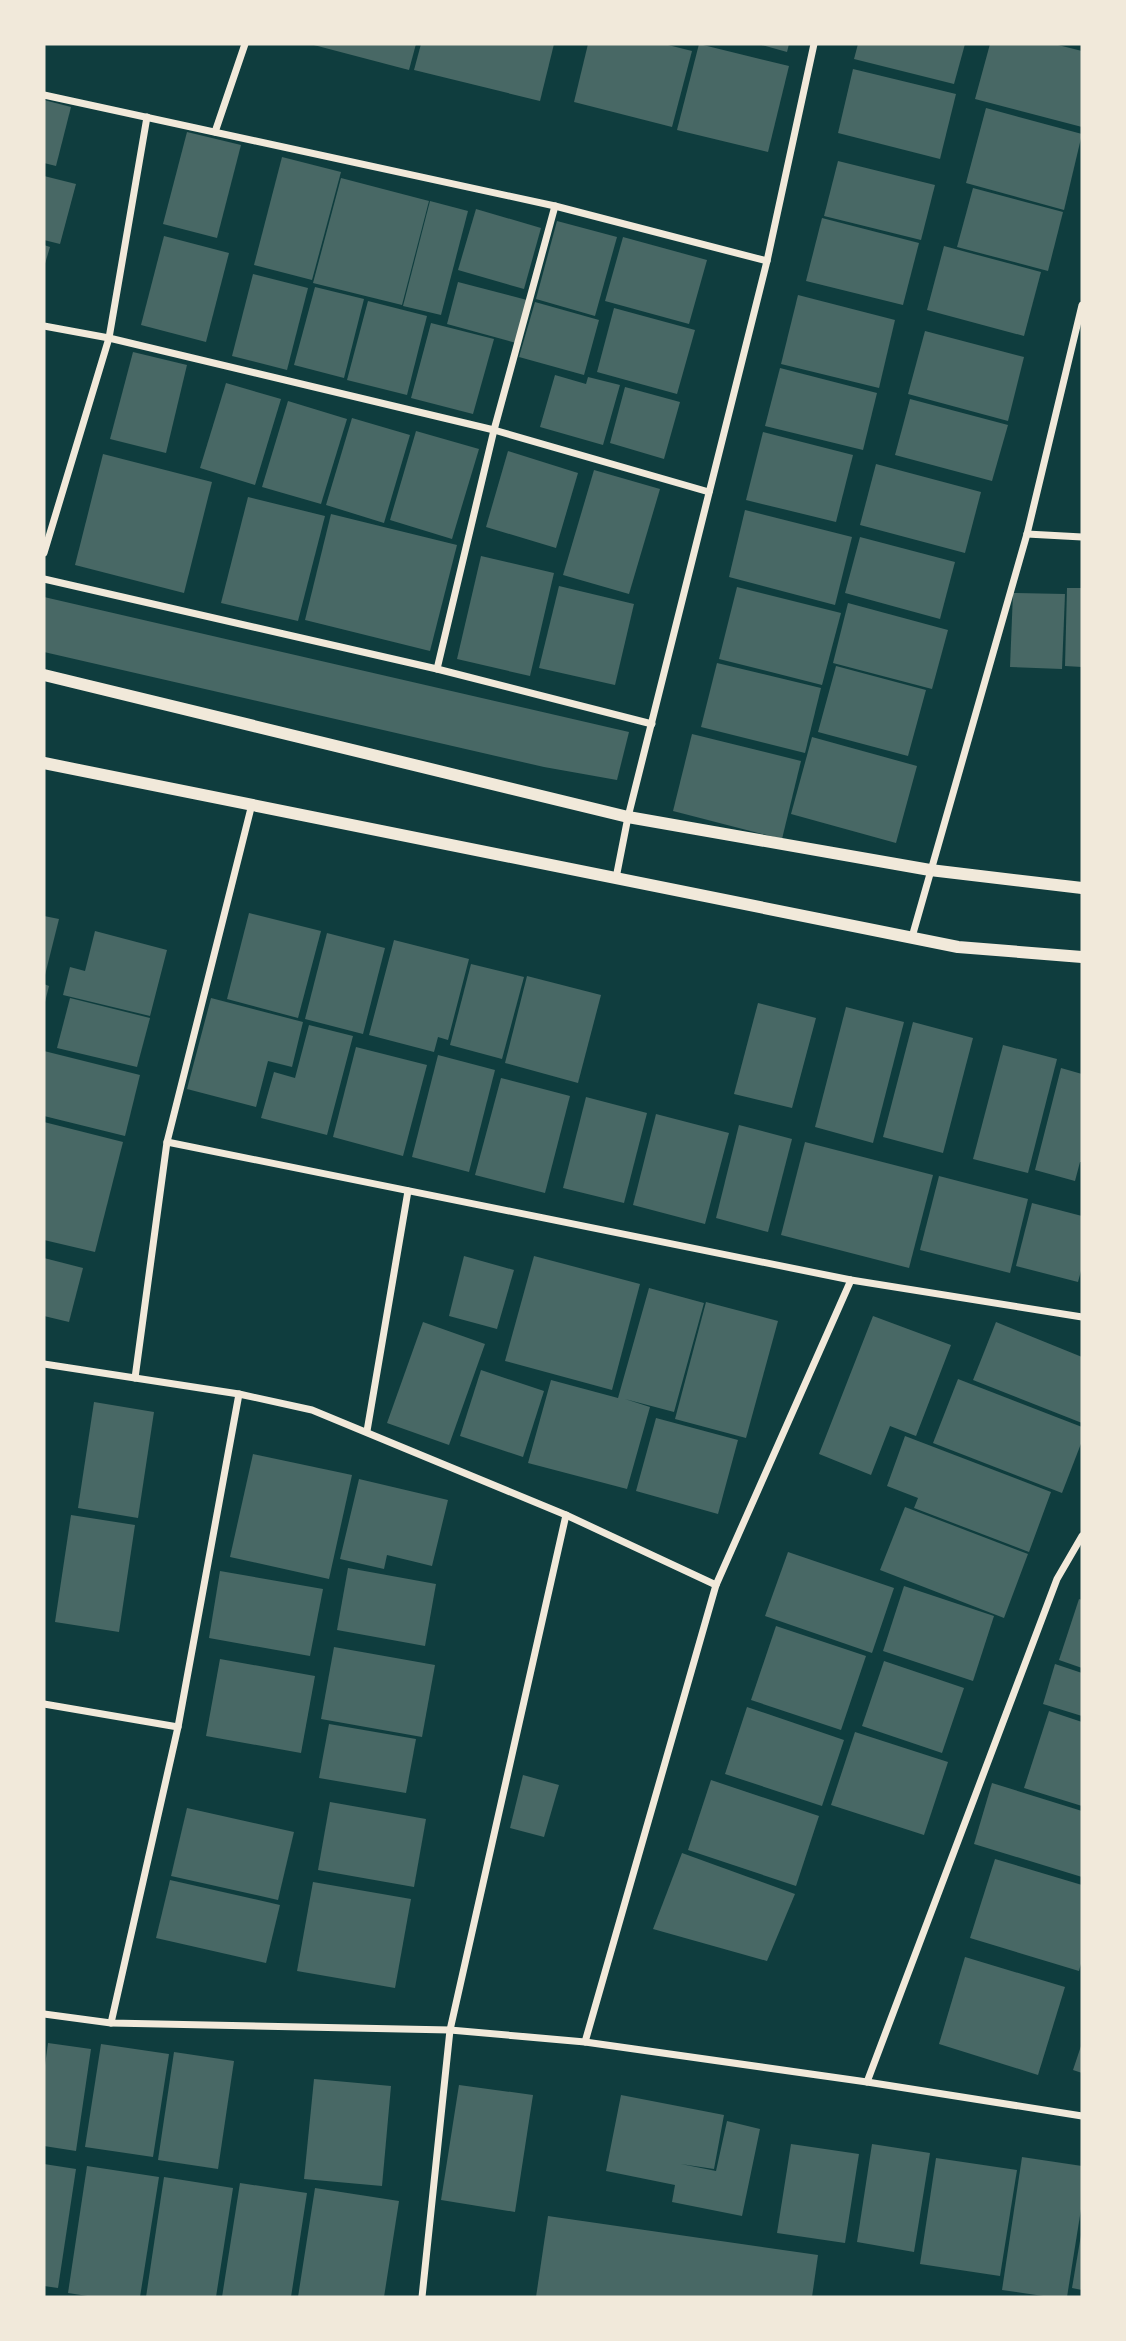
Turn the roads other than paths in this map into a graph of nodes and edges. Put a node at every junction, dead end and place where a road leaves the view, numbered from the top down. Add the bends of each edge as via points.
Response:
1 (245, 44) edge
2 (814, 44) edge
3 (44, 95) edge
4 (147, 117) junction
5 (215, 132) junction
6 (555, 206) junction
7 (767, 261) junction
8 (1082, 304) edge
9 (44, 326) edge
10 (109, 338) junction
11 (494, 430) junction
12 (709, 492) junction
13 (1027, 534) junction
14 (1082, 537) edge
15 (44, 553) edge
16 (44, 579) edge
17 (437, 669) junction
18 (44, 675) edge
19 (652, 724) junction
20 (44, 763) edge
21 (252, 804) junction
22 (628, 817) junction
23 (930, 870) junction
24 (616, 878) junction
25 (1082, 888) edge
26 (912, 937) junction
27 (1082, 957) edge
28 (167, 1142) junction
29 (408, 1191) junction
30 (851, 1280) junction
31 (1082, 1317) edge
32 (44, 1364) edge
33 (135, 1378) junction
34 (239, 1394) junction
35 (367, 1432) junction
36 (566, 1516) junction
37 (1082, 1536) edge
38 (716, 1585) junction
39 (44, 1704) edge
40 (178, 1727) junction
41 (44, 2014) edge
42 (111, 2023) junction
43 (450, 2030) junction
44 (585, 2042) junction
45 (867, 2082) junction
46 (1082, 2116) edge
47 (422, 2297) edge

1 - 5 street
2 - 7 street
3 - 4 street
4 - 5 street
4 - 10 street
5 - 6 street
6 - 7 street
6 - 11 street
7 - 12 street
8 - 13 street
9 - 10 street
10 - 11 street
10 - 15 street
11 - 12 street
11 - 17 street
12 - 19 street
13 - 14 street
13 - 23 street
16 - 17 street
17 - 19 street
18 - 22 street
19 - 22 street
20 - 21 street
21 - 24 street
21 - 28 street
22 - 23 street
22 - 24 street
23 - 25 street
23 - 26 street
24 - 26 street
26 - 27 street via 958,947
28 - 29 street
28 - 33 street
29 - 30 street
29 - 35 street
30 - 31 street
30 - 38 street
32 - 33 street
33 - 34 street
34 - 35 street via 312,1410
34 - 40 street
35 - 36 street
36 - 38 street
36 - 43 street
37 - 45 street via 1057,1579
38 - 44 street
39 - 40 street
40 - 42 street
41 - 42 street
42 - 43 street
43 - 44 street
43 - 47 street
44 - 45 street
45 - 46 street

